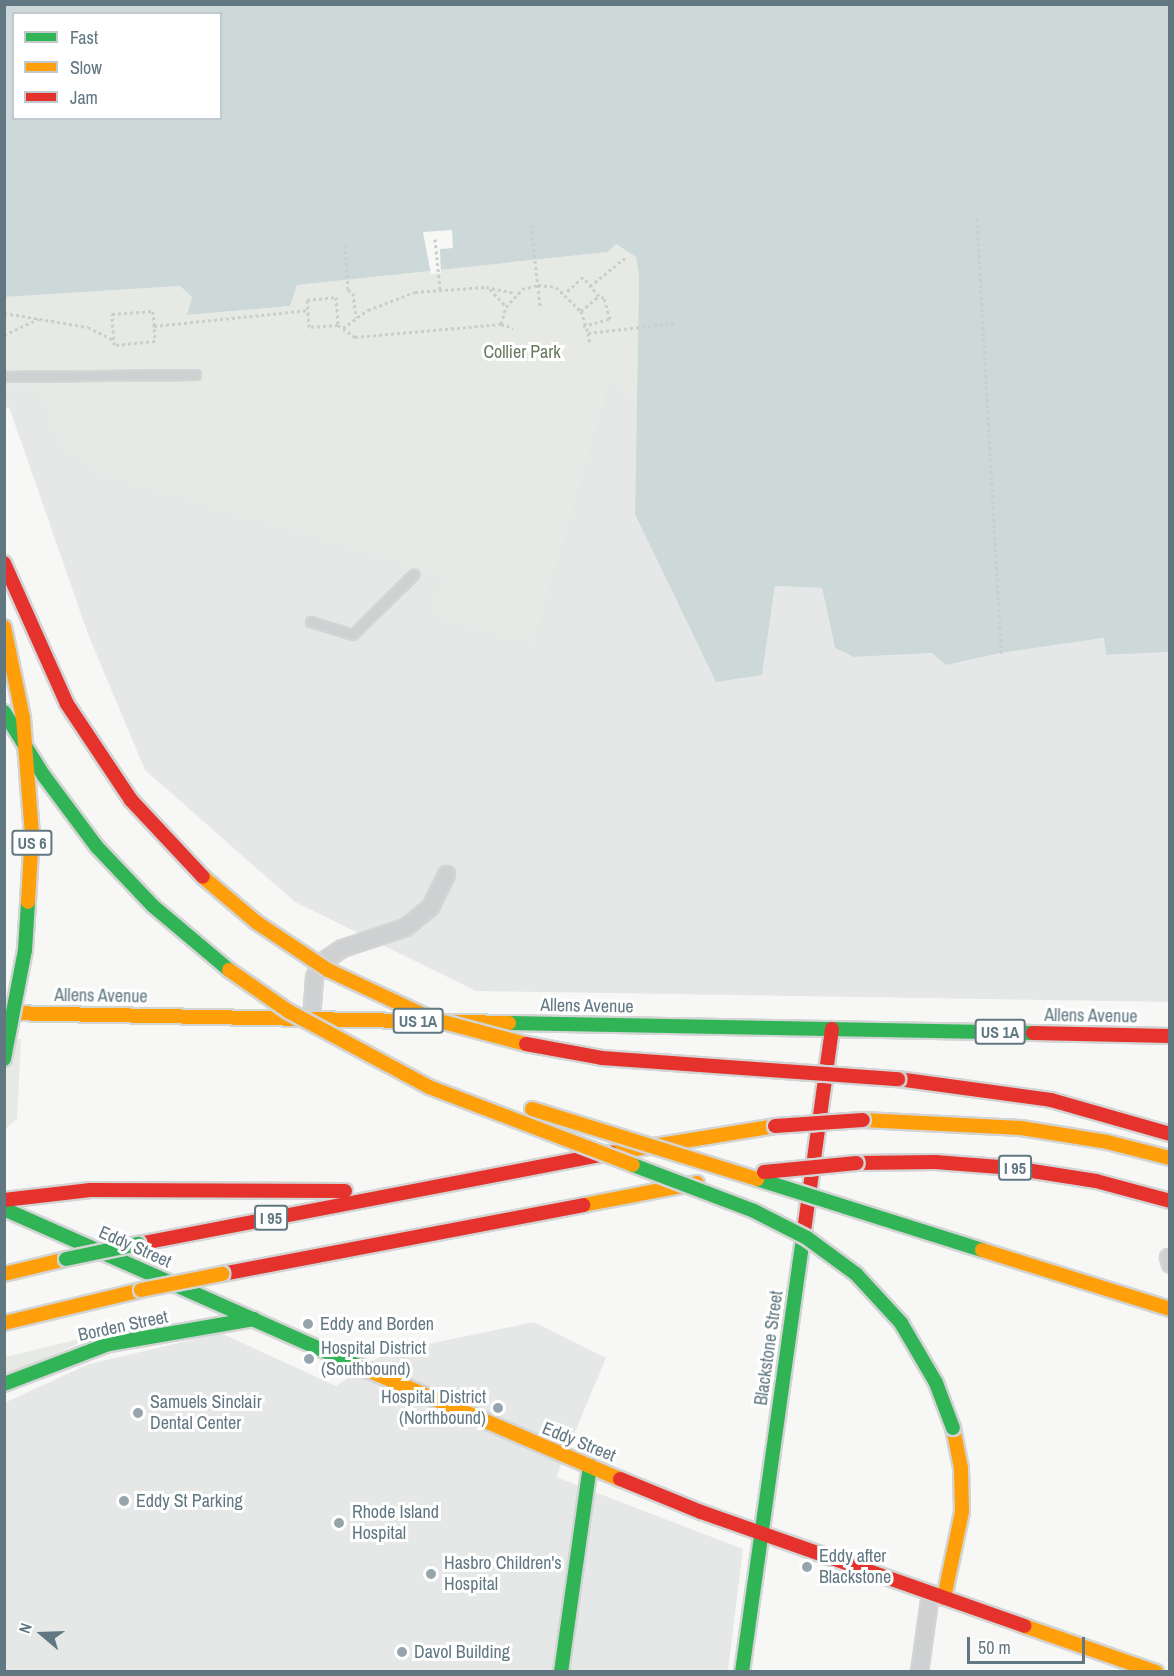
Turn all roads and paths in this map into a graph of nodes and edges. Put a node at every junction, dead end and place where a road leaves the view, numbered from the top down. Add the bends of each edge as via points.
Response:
1 (976, 219) dead end
2 (531, 225) dead end
3 (435, 239) dead end
4 (345, 245) dead end
5 (625, 258) dead end
6 (538, 285) junction
7 (590, 286) junction
8 (489, 288) junction
9 (440, 289) junction
10 (515, 293) junction
11 (566, 293) junction
12 (599, 296) junction
13 (540, 305) dead end
14 (506, 307) junction
15 (308, 310) junction
16 (581, 311) junction
17 (4, 313) edge
18 (39, 318) junction
19 (356, 318) junction
20 (674, 323) dead end
21 (501, 324) junction
22 (338, 325) junction
23 (154, 326) junction
24 (583, 326) junction
25 (513, 327) dead end
26 (343, 328) junction
27 (588, 333) junction
28 (4, 335) edge
29 (114, 340) junction
30 (590, 345) dead end
31 (196, 375) dead end
32 (4, 377) edge
33 (4, 563) edge
34 (414, 575) dead end
35 (311, 622) dead end
36 (4, 627) edge
37 (1001, 653) dead end
38 (4, 712) edge
39 (446, 874) dead end
40 (4, 1013) edge
41 (310, 1018) junction
42 (831, 1029) junction
43 (1170, 1036) edge
44 (365, 1053) junction
45 (4, 1059) edge
46 (1170, 1134) edge
47 (1170, 1158) edge
48 (404, 1192) junction
49 (4, 1200) edge
50 (1170, 1201) edge
51 (4, 1209) edge
52 (4, 1274) edge
53 (1170, 1309) edge
54 (254, 1319) junction
55 (4, 1323) edge
56 (4, 1384) edge
57 (590, 1466) junction
58 (760, 1533) junction
59 (937, 1595) junction
60 (561, 1671) edge
61 (741, 1671) edge
62 (919, 1671) edge
63 (1156, 1671) edge

1 - 37 path
2 - 6 path
3 - 9 path
4 - 19 path via 348,290 353,293
5 - 7 path
6 - 10 path
6 - 11 path via 556,287
6 - 13 path
7 - 11 path via 583,277
7 - 12 path
8 - 9 path
8 - 10 path
8 - 14 path
9 - 19 path via 392,299
10 - 14 path
11 - 16 path
12 - 16 path
12 - 24 path via 604,298 610,319
14 - 21 path
15 - 22 path via 309,327
15 - 22 path via 307,300 336,297
15 - 23 path
16 - 24 path
17 - 18 path
18 - 28 path
18 - 29 path via 88,327
19 - 26 path
20 - 27 path
21 - 25 path
21 - 26 path via 355,337
22 - 26 path
23 - 29 path via 155,341 114,345
23 - 29 path via 153,311 112,314
24 - 27 path
27 - 30 path
31 - 32 lane
33 - 46 main road, bridge via 67,704 130,800 211,885 256,922 328,970 432,1019 543,1049 612,1059 898,1079 1051,1100
34 - 35 lane via 353,635
36 - 45 main road, US 6, bridge via 25,737 32,844 26,940
38 - 44 main road, bridge via 79,825 153,906 256,990
39 - 41 street via 430,907 405,927 342,948 321,962 314,977
40 - 41 main road, Allens Avenue / US 1A
41 - 42 main road, Allens Avenue / US 1A
42 - 43 main road, Allens Avenue / US 1A
42 - 58 main road, Blackstone Street
44 - 53 main road, bridge
44 - 59 main road, bridge via 465,1103 737,1204 807,1238 856,1274 901,1323 926,1362 952,1428 961,1468 962,1512
47 - 48 main road, I 95, bridge via 1098,1140 1021,1128 863,1120 775,1126 681,1139
48 - 49 main road via 90,1190
48 - 52 main road, I 95, bridge
50 - 55 main road, I 95, bridge via 1096,1181 1012,1168 935,1162 857,1163 764,1172 141,1290
51 - 54 main road, Eddy Street
54 - 56 main road, Borden Street via 109,1344
54 - 57 main road, Eddy Street
57 - 58 main road, Eddy Street
57 - 60 main road
58 - 59 main road, Eddy Street
58 - 61 main road, Blackstone Street
59 - 62 street
59 - 63 main road, Eddy Street

